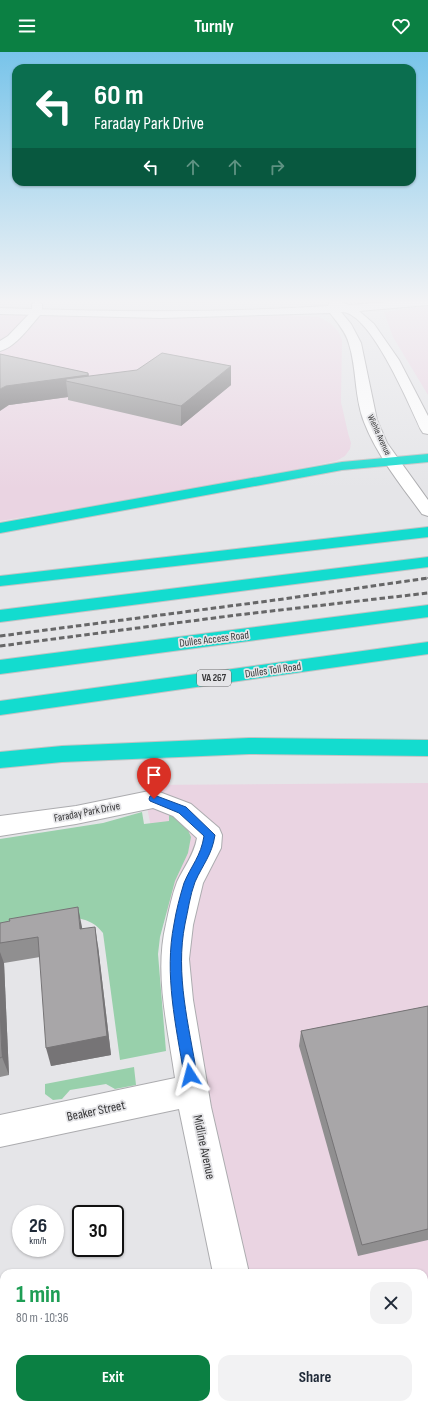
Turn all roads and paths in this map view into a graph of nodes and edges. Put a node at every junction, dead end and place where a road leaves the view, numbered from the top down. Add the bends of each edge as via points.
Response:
1 (359, 362) edge
2 (395, 362) edge
3 (428, 430) edge
4 (428, 458) edge
5 (391, 460) junction
6 (428, 512) edge
7 (0, 528) edge
8 (428, 532) edge
9 (428, 562) edge
10 (0, 581) edge
11 (428, 611) edge
12 (0, 616) edge
13 (428, 648) edge
14 (0, 667) edge
15 (0, 708) edge
16 (428, 748) edge
17 (0, 760) edge
18 (0, 826) edge
19 (210, 835) joint
20 (193, 1090) junction
21 (0, 1131) edge
22 (230, 1269) edge

1 - 5 main road, Wiehle Avenue via 370,420
2 - 3 main road
4 - 5 highway
5 - 6 main road, Wiehle Avenue
5 - 7 highway via 342,466
8 - 10 highway
9 - 12 highway
11 - 14 highway, Dulles Access Road
13 - 15 highway, Dulles Toll Road / VA 267
16 - 17 highway via 249,746 70,754
18 - 19 main road, Faraday Park Drive via 76,815 154,799 182,810
19 - 20 main road, Midline Avenue via 208,848 190,883 179,925 175,959 178,1000
20 - 21 main road, Beaker Street
20 - 22 main road, Midline Avenue

